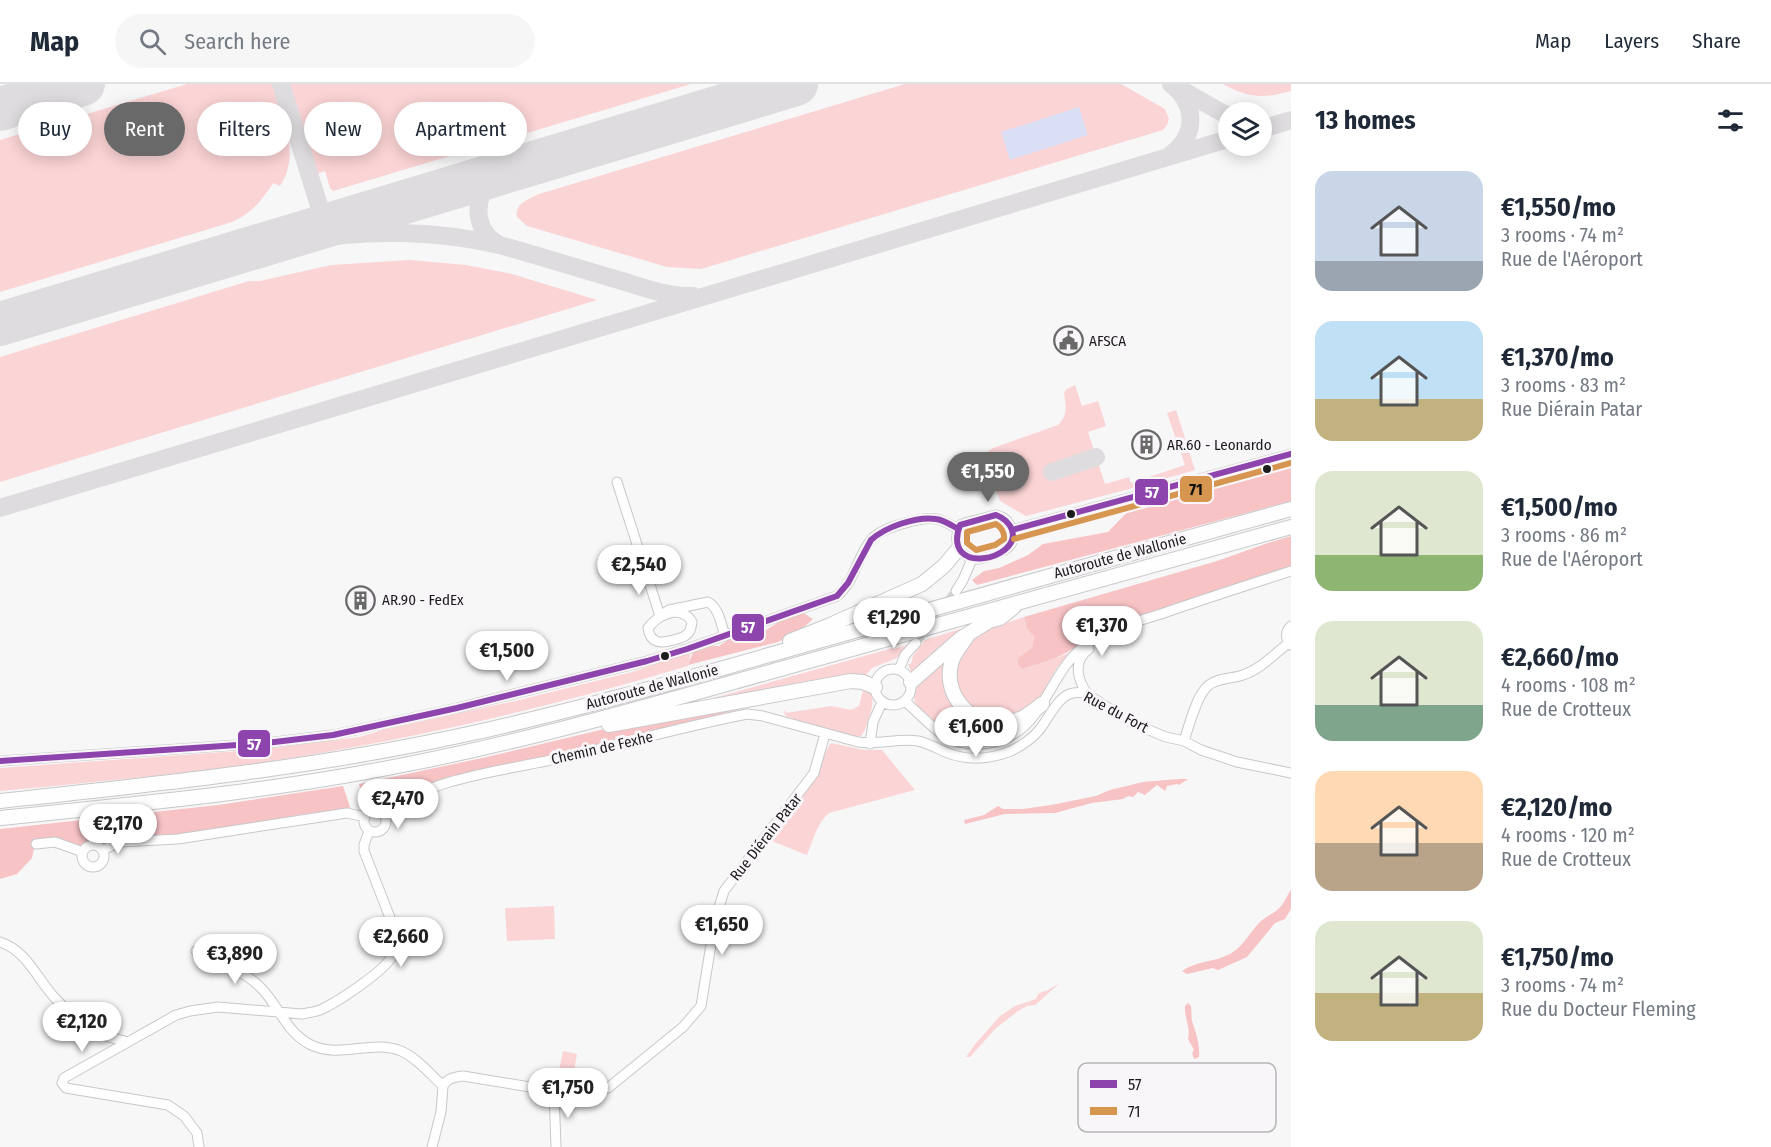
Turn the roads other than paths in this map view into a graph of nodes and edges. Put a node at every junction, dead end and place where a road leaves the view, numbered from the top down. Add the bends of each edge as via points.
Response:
1 (1291, 454) edge
2 (617, 482) dead end
3 (1291, 509) edge
4 (1291, 527) edge
5 (958, 528) junction
6 (1012, 530) junction
7 (959, 548) junction
8 (972, 559) junction
9 (1291, 571) edge
10 (956, 591) tunnel mouth
11 (1018, 603) junction
12 (660, 616) junction
13 (1291, 626) edge
14 (1121, 627) junction
15 (725, 636) junction
16 (967, 636) junction
17 (916, 643) tunnel mouth
18 (1290, 644) edge
19 (780, 652) junction
20 (899, 670) junction
21 (911, 682) junction
22 (874, 687) junction
23 (1087, 694) junction
24 (905, 701) junction
25 (882, 702) junction
26 (1042, 704) junction
27 (592, 722) junction
28 (825, 734) junction
29 (1184, 741) junction
30 (870, 744) junction
31 (0, 761) edge
32 (1291, 773) edge
33 (0, 801) edge
34 (384, 814) junction
35 (0, 818) edge
36 (364, 818) junction
37 (369, 831) junction
38 (36, 844) dead end
39 (103, 850) junction
40 (83, 852) junction
41 (0, 942) edge
42 (196, 951) dead end
43 (280, 1012) junction
44 (128, 1042) junction
45 (443, 1086) junction
46 (554, 1091) junction
47 (199, 1147) edge
48 (432, 1147) edge
49 (556, 1147) edge

1 - 6 street
2 - 12 street
3 - 19 highway, Autoroute de Wallonie
4 - 11 highway, Autoroute de Wallonie
5 - 6 street via 963,523 996,515 1007,520
5 - 7 street
5 - 15 street via 926,518 878,533 866,548 850,583 837,596
6 - 8 street via 1012,541 1006,550
7 - 8 street
7 - 19 highway via 922,584 790,641
8 - 10 street
9 - 14 street
11 - 16 highway
11 - 27 highway, Autoroute de Wallonie
12 - 12 street via 681,613 690,618 692,627 685,637 661,643 653,640 648,628
12 - 15 street via 669,609 708,602 717,610
13 - 18 street via 1286,634
14 - 23 street via 1085,652 1079,662 1078,676
14 - 26 street via 1091,641 1071,657
15 - 31 street via 619,669 333,735
16 - 21 highway
16 - 26 highway via 953,657 950,670 952,691 962,707 984,722 1004,724
17 - 20 street
18 - 29 street via 1259,668 1205,688
19 - 33 highway, Autoroute de Wallonie via 468,734 203,779
20 - 21 street
20 - 22 street via 882,672
21 - 24 street
22 - 25 street
22 - 27 highway via 851,681 610,725
23 - 29 street, Rue du Fort via 1132,723
23 - 30 street, Rue du Fort via 1064,696 1038,731 1012,750 992,757 957,756 918,741
24 - 25 street via 894,705
24 - 26 street via 943,734 973,744 1009,737 1026,725
25 - 30 street via 873,722
27 - 35 highway, Autoroute de Wallonie via 336,778
28 - 30 street, Rue du Fort
28 - 34 street, Chemin de Fexhe via 747,714 446,782
28 - 46 street, Rue Diérain Patar via 814,773 724,891 715,920 701,1006 683,1027 608,1089 589,1093
29 - 32 street, Rue du Fort via 1237,762
34 - 36 street, Chemin de Fexhe via 373,810
34 - 37 street, Chemin de Fexhe via 385,827 378,832
36 - 37 street
36 - 39 street, Chemin de Fexhe via 347,813 187,838 120,842
37 - 43 street via 364,849 394,928 394,954 382,969 325,1007 307,1013
38 - 40 street, Chemin de Fexhe via 55,843
39 - 40 street, Chemin de Fexhe via 92,845
39 - 40 street, Chemin de Fexhe via 104,859 94,867 86,864
41 - 44 street via 23,955 54,997 84,1024 102,1035
42 - 43 street via 255,982
43 - 44 street via 218,1007 190,1011
43 - 45 street via 292,1031 311,1045 333,1051 384,1047 399,1050
44 - 47 street via 64,1078 62,1083 66,1088 168,1105 190,1124
45 - 46 street, Rue Diérain Patar via 447,1080 463,1076
45 - 48 street
46 - 49 street

